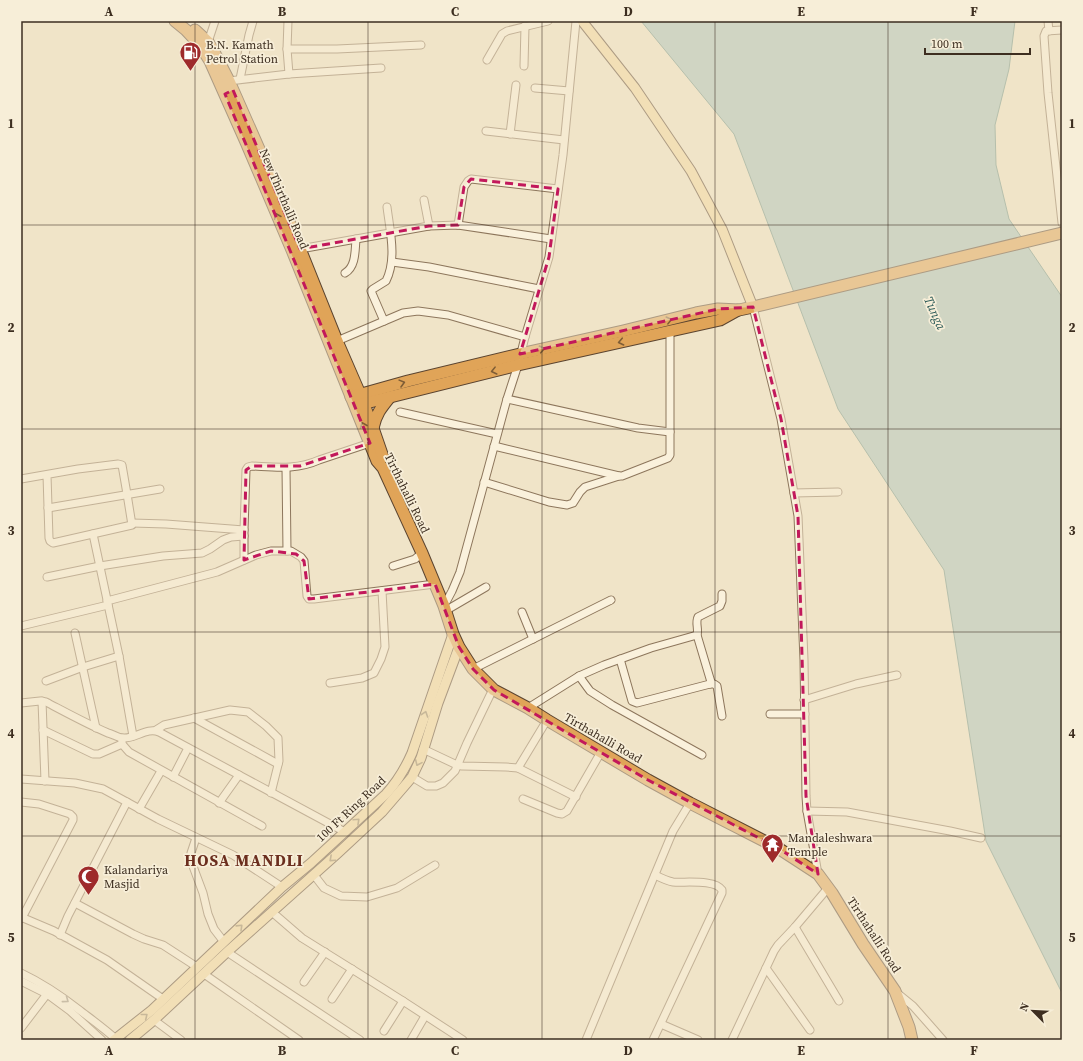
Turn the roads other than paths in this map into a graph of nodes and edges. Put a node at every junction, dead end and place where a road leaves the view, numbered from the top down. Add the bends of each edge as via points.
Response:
1 (175, 21) edge
2 (186, 21) edge
3 (215, 21) edge
4 (253, 21) edge
5 (288, 21) edge
6 (548, 21) edge
7 (576, 21) edge
8 (582, 21) edge
9 (1048, 21) edge
10 (525, 26) junction
11 (1062, 30) edge
12 (1049, 31) junction
13 (208, 42) junction
14 (421, 45) dead end
15 (287, 49) junction
16 (487, 60) dead end
17 (524, 66) dead end
18 (381, 68) dead end
19 (289, 74) junction
20 (240, 79) junction
21 (516, 85) dead end
22 (229, 88) junction
23 (535, 88) dead end
24 (569, 91) junction
25 (486, 131) dead end
26 (510, 134) junction
27 (564, 140) junction
28 (558, 189) junction
29 (424, 200) dead end
30 (387, 207) dead end
31 (458, 225) junction
32 (428, 226) junction
33 (1061, 230) edge
34 (390, 233) junction
35 (356, 239) junction
36 (551, 239) junction
37 (300, 249) junction
38 (392, 262) junction
39 (345, 273) dead end
40 (539, 289) junction
41 (758, 306) junction
42 (739, 310) junction
43 (384, 321) junction
44 (670, 332) junction
45 (524, 337) junction
46 (337, 341) junction
47 (520, 354) junction
48 (518, 365) junction
49 (352, 377) junction
50 (380, 389) junction
51 (390, 397) junction
52 (507, 399) junction
53 (357, 400) junction
54 (400, 412) dead end
55 (373, 428) junction
56 (670, 432) junction
57 (497, 434) junction
58 (370, 443) junction
59 (494, 446) junction
60 (286, 468) junction
61 (383, 468) junction
62 (47, 475) junction
63 (619, 476) junction
64 (21, 479) edge
65 (484, 482) junction
66 (160, 489) dead end
67 (838, 492) dead end
68 (127, 494) junction
69 (794, 494) junction
70 (48, 508) junction
71 (132, 523) junction
72 (244, 533) junction
73 (93, 534) junction
74 (287, 551) junction
75 (422, 554) junction
76 (244, 560) junction
77 (100, 566) junction
78 (393, 566) dead end
79 (47, 577) dead end
80 (435, 584) junction
81 (486, 587) dead end
82 (382, 591) junction
83 (722, 594) dead end
84 (611, 600) dead end
85 (108, 603) junction
86 (444, 609) junction
87 (522, 612) dead end
88 (21, 626) edge
89 (75, 633) dead end
90 (453, 634) junction
91 (697, 635) junction
92 (534, 639) junction
93 (459, 647) junction
94 (119, 656) junction
95 (620, 659) junction
96 (83, 667) junction
97 (473, 669) junction
98 (897, 675) dead end
99 (579, 676) junction
100 (46, 681) dead end
101 (330, 683) dead end
102 (710, 684) junction
103 (493, 689) junction
104 (804, 700) junction
105 (42, 701) junction
106 (21, 703) edge
107 (528, 708) junction
108 (770, 714) dead end
109 (805, 714) junction
110 (722, 716) dead end
111 (194, 718) junction
112 (547, 720) junction
113 (96, 728) junction
114 (43, 730) junction
115 (156, 730) junction
116 (133, 736) junction
117 (122, 741) junction
118 (188, 748) junction
119 (423, 749) junction
120 (601, 752) junction
121 (702, 755) dead end
122 (278, 764) junction
123 (457, 765) junction
124 (518, 768) junction
125 (161, 771) junction
126 (239, 776) junction
127 (173, 777) junction
128 (412, 777) junction
129 (21, 779) edge
130 (45, 781) junction
131 (271, 793) junction
132 (576, 797) junction
133 (524, 799) dead end
134 (21, 802) edge
135 (127, 802) junction
136 (219, 802) junction
137 (690, 803) junction
138 (139, 809) junction
139 (807, 811) junction
140 (262, 826) dead end
141 (344, 832) junction
142 (196, 838) junction
143 (980, 838) dead end
144 (434, 865) dead end
145 (818, 874) junction
146 (314, 875) junction
147 (655, 875) junction
148 (282, 887) junction
149 (828, 888) junction
150 (75, 903) junction
151 (272, 912) junction
152 (22, 918) edge
153 (795, 927) junction
154 (60, 935) junction
155 (224, 942) junction
156 (227, 952) junction
157 (325, 952) junction
158 (197, 967) junction
159 (766, 968) junction
160 (352, 969) junction
161 (21, 973) edge
162 (204, 974) junction
163 (24, 982) edge
164 (304, 982) dead end
165 (21, 990) edge
166 (895, 991) junction
167 (47, 994) junction
168 (163, 999) junction
169 (332, 999) dead end
170 (403, 1001) junction
171 (839, 1001) dead end
172 (425, 1016) junction
173 (154, 1020) junction
174 (661, 1024) junction
175 (21, 1028) edge
176 (810, 1030) dead end
177 (384, 1031) dead end
178 (135, 1039) edge
179 (102, 1040) edge
180 (116, 1040) edge
181 (180, 1040) edge
182 (299, 1040) edge
183 (360, 1040) edge
184 (411, 1040) edge
185 (462, 1040) edge
186 (586, 1040) edge
187 (653, 1040) edge
188 (698, 1040) edge
189 (732, 1040) edge
190 (912, 1040) edge
191 (943, 1040) edge

1 - 22 highway, New Thirthalli Road via 200,45
2 - 13 highway
3 - 13 street
4 - 20 street
5 - 15 street
6 - 10 street
7 - 24 street
8 - 41 main road via 635,88 691,170
9 - 12 street
10 - 16 street via 502,34
10 - 17 street
11 - 12 street
12 - 33 street via 1046,31 1044,36
13 - 22 highway
14 - 15 street
15 - 19 street
18 - 19 street
19 - 20 street
20 - 22 street
21 - 26 street
22 - 37 highway via 270,174
53 -> 22 highway, New Thirthalli Road via 286,236
23 - 24 street
24 - 27 street
25 - 26 street
26 - 27 street
27 - 28 street
28 - 31 street via 468,181 464,187
28 - 36 street
29 - 32 street
30 - 34 street
31 - 32 street
31 - 36 street
32 - 34 street
33 - 41 highway
34 - 35 street
34 - 38 street
35 - 37 street
35 - 39 street via 352,264
36 - 40 street
37 - 46 highway
38 - 40 street
38 - 43 street via 386,281 372,291
40 - 45 street
41 - 42 highway
41 - 69 street
42 - 44 highway via 720,320
47 -> 42 highway via 718,309
43 - 45 street via 403,313 418,311 448,315
43 - 46 street
44 -> 48 highway
44 - 56 street
45 - 47 street
46 - 49 highway
47 - 48 street
50 -> 47 highway
48 -> 51 highway
48 - 52 street
49 - 50 highway via 363,384
49 - 53 highway
50 - 53 highway
51 - 53 highway
51 - 55 highway via 379,411
52 - 56 street via 638,428
52 - 57 street
53 - 55 highway
58 -> 53 highway, Tirthahalli Road
54 - 57 street
55 - 61 highway via 383,458
56 - 63 street via 668,458
57 - 59 street
58 - 60 street via 310,464
58 - 61 highway, Tirthahalli Road via 377,461
59 - 63 street
59 - 65 street
60 - 72 street via 252,466 246,470
60 - 74 street
61 - 75 highway, Tirthahalli Road
62 - 64 street
62 - 68 street via 118,464 122,466
62 - 70 street
63 - 65 street via 585,487 573,503 567,505
65 - 86 street via 460,572
66 - 68 street
67 - 69 street
68 - 70 street
68 - 71 street
69 - 104 street via 798,523
70 - 73 street via 50,541
71 - 72 street via 166,524
71 - 73 street via 130,526
72 - 76 street
72 - 77 street via 223,540 202,552
73 - 77 street
74 - 76 street via 271,551
74 - 82 street via 304,561 309,599
75 - 78 street
75 - 80 highway, Tirthahalli Road
76 - 85 street via 217,572
77 - 79 street
77 - 85 street
80 - 82 street
80 - 86 highway, Tirthahalli Road
81 - 86 street
82 - 101 street via 385,647 374,673 362,678
83 - 91 street via 720,606 696,620
84 - 92 street
85 - 88 street
85 - 94 street
86 - 90 highway, Tirthahalli Road
87 - 92 street
89 - 96 street
90 - 93 highway, Tirthahalli Road
141 -> 90 main road, 100 Ft Ring Road via 395,785 406,766
91 - 95 street
91 - 102 street
92 - 97 street
93 - 97 highway, Tirthahalli Road
93 - 119 main road, 100 Ft Ring Road
94 - 96 street
94 - 116 street
95 - 99 street
95 - 102 street via 634,703
96 - 100 street
96 - 113 street
97 - 103 highway, Tirthahalli Road
98 - 104 street
99 - 107 street
99 - 121 street via 590,691
102 - 110 street via 717,686
103 - 107 highway, Tirthahalli Road
103 - 123 street
104 - 109 street
105 - 106 street
105 - 113 street
105 - 114 street
107 - 112 highway, Tirthahalli Road
108 - 109 street
109 - 139 street
111 - 115 street via 164,725
111 - 122 street
111 - 122 street via 230,710 248,712 278,738
112 - 120 highway, Tirthahalli Road
112 - 124 street
113 - 117 street
114 - 117 street via 93,754 99,754
114 - 130 street
115 - 116 street
115 - 118 street
116 - 117 street
117 - 125 street via 129,752
118 - 126 street
118 - 127 street
119 - 123 street
119 -> 128 main road, 100 Ft Ring Road
120 - 132 street
120 - 137 highway, Tirthahalli Road
122 - 131 street
123 - 124 street
123 - 128 street via 455,771 443,783 436,786 427,786
124 - 132 street
125 - 127 street
125 - 138 street
126 - 131 street
126 - 136 street
127 - 136 street
128 -> 146 main road, 100 Ft Ring Road via 382,812
129 - 130 street
130 - 135 street via 75,783 103,789
131 - 141 street
132 - 133 street via 562,814
134 - 152 street via 39,804 73,817
135 - 138 street
135 - 150 street
136 - 140 street
137 - 145 highway, Tirthahalli Road via 778,848
137 - 147 street via 673,832
138 - 142 street
139 - 143 street via 848,812 950,830
139 - 145 street
141 - 148 main road, 100 Ft Ring Road
142 - 148 street via 233,856
142 - 155 street via 191,860 214,929
144 - 146 street via 396,888 366,897 341,896 324,888
145 - 149 highway, Tirthahalli Road
146 - 151 main road, 100 Ft Ring Road
147 - 174 street via 672,882 718,885 722,890
147 - 186 street
155 -> 148 main road, 100 Ft Ring Road
149 - 153 street
149 - 166 highway, Tirthahalli Road
150 - 154 street
150 - 158 street via 133,934 163,945
151 - 156 main road, 100 Ft Ring Road
151 - 157 street via 302,938
152 - 154 street
153 - 159 street via 778,945
153 - 171 street
154 - 168 street via 107,960
155 - 158 main road, 100 Ft Ring Road
156 - 162 main road, 100 Ft Ring Road
156 - 183 street
157 - 160 street
157 - 164 street
158 - 168 main road, 100 Ft Ring Road
159 - 176 street
159 - 189 street
160 - 169 street
160 - 170 street
161 -> 180 street via 51,989
162 - 173 main road, 100 Ft Ring Road
162 - 182 street
163 - 165 street
163 - 167 street
166 - 190 highway, Tirthahalli Road
166 - 191 street via 913,1006
167 - 175 street
167 - 179 street
180 -> 168 main road, 100 Ft Ring Road
170 - 172 street
170 - 177 street
172 - 184 street
172 - 185 street
173 - 178 main road, 100 Ft Ring Road
173 - 181 street
174 - 187 street
174 - 188 street

